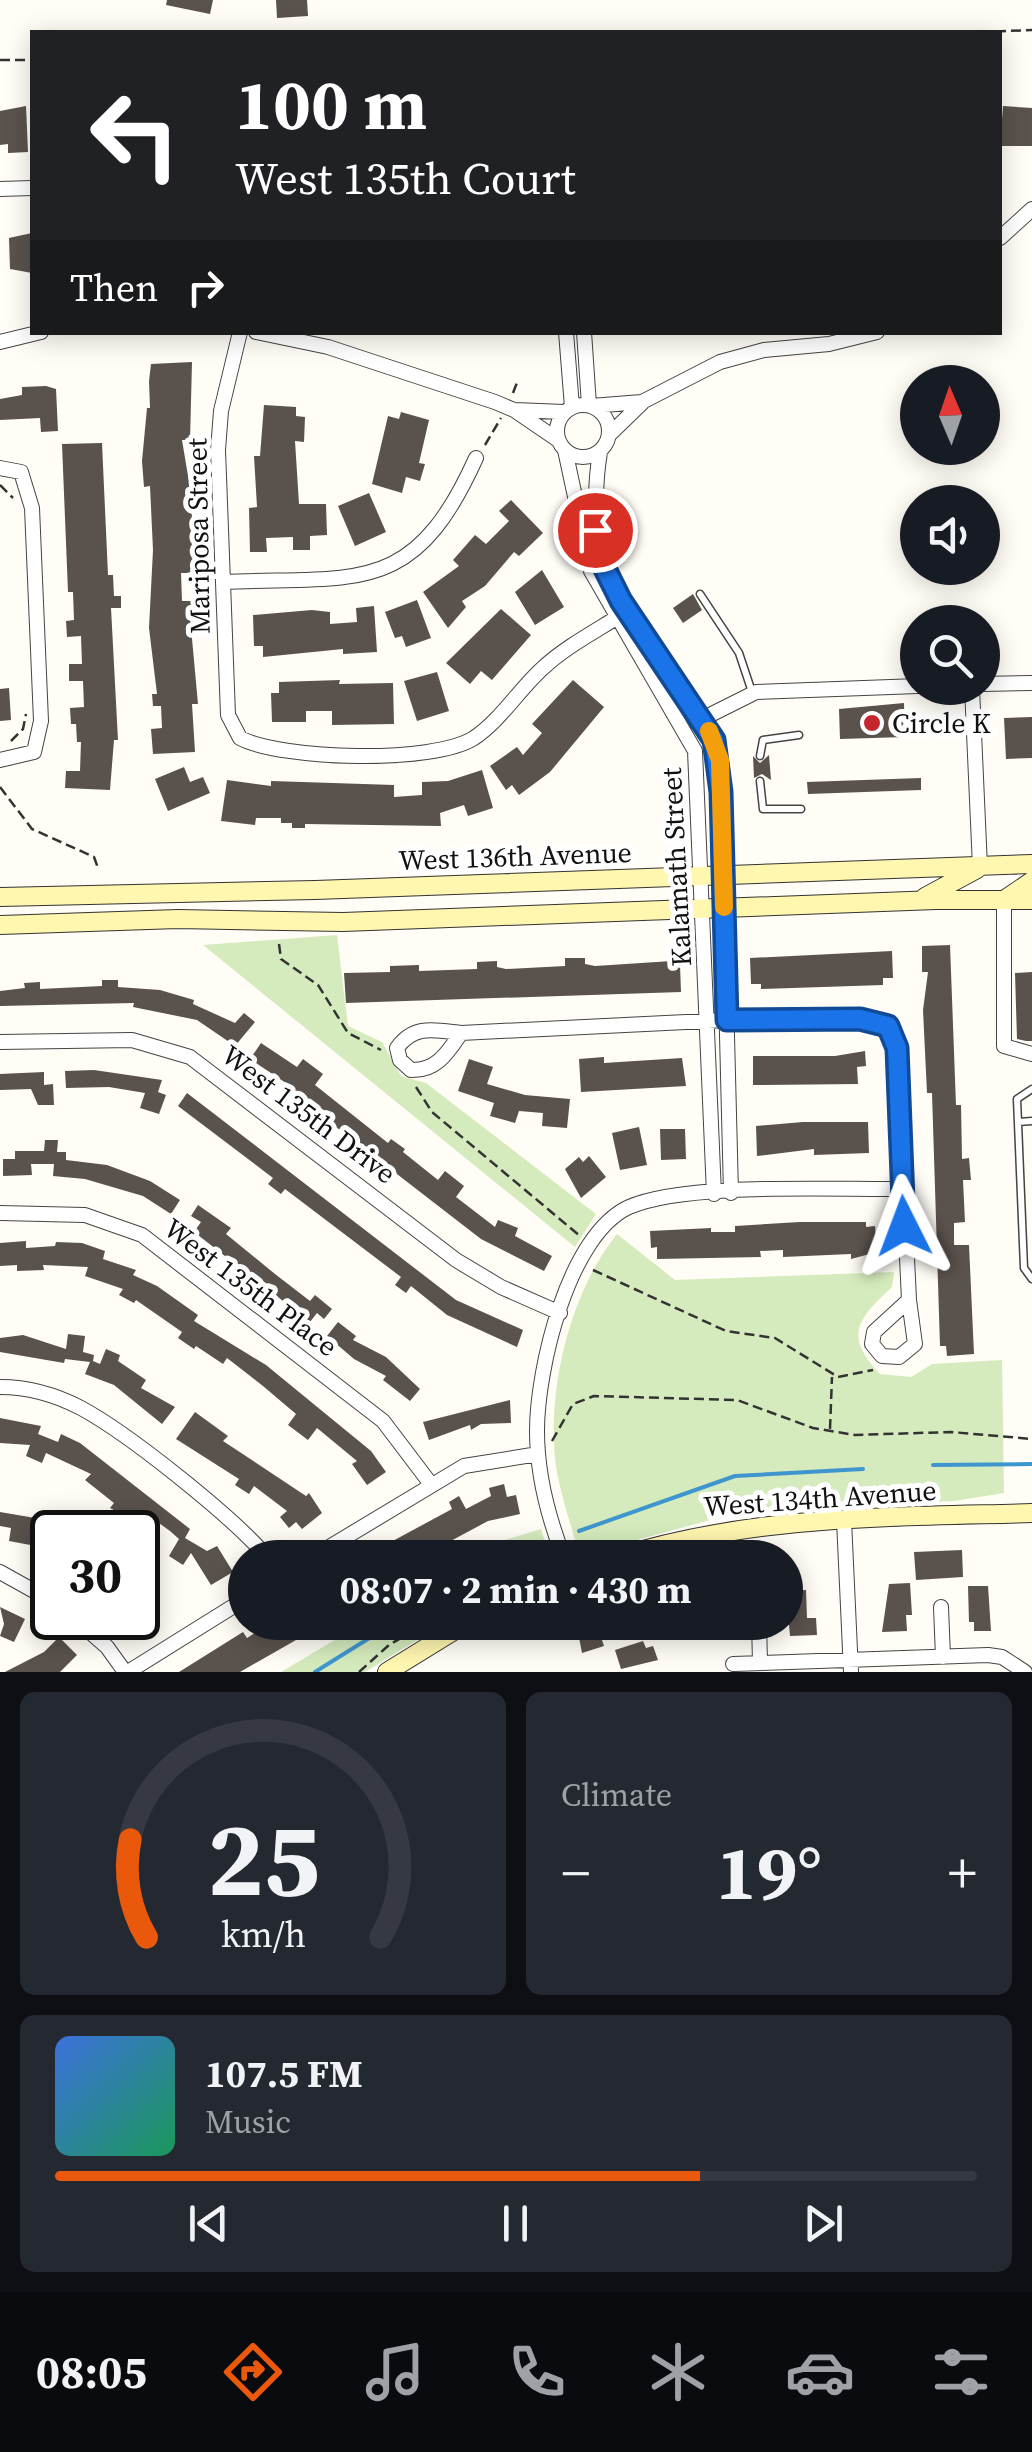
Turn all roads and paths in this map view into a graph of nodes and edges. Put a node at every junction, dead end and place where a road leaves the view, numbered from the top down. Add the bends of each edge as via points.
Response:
1 (1032, 30) edge
2 (1002, 31) edge
3 (0, 60) edge
4 (30, 60) edge
5 (30, 188) edge
6 (0, 189) edge
7 (1032, 208) edge
8 (1002, 236) edge
9 (30, 335) edge
10 (239, 335) edge
11 (270, 335) edge
12 (566, 335) edge
13 (584, 335) edge
14 (865, 335) edge
15 (0, 342) edge
16 (642, 402) junction
17 (590, 406) junction
18 (514, 410) junction
19 (568, 410) junction
20 (494, 429) dead end
21 (610, 434) junction
22 (561, 445) junction
23 (600, 452) junction
24 (476, 458) joint
25 (0, 468) edge
26 (0, 486) edge
27 (18, 508) dead end
28 (223, 582) junction
29 (700, 594) dead end
30 (621, 615) junction
31 (1032, 682) edge
32 (1000, 683) edge
33 (900, 687) edge
34 (752, 693) junction
35 (973, 705) edge
36 (25, 706) dead end
37 (702, 718) junction
38 (685, 728) junction
39 (799, 735) dead end
40 (1, 753) edge
41 (760, 756) dead end
42 (760, 781) dead end
43 (0, 786) edge
44 (801, 809) dead end
45 (1032, 864) edge
46 (980, 867) junction
47 (98, 868) dead end
48 (724, 875) junction
49 (702, 876) junction
50 (1032, 881) edge
51 (0, 897) edge
52 (920, 900) junction
53 (1004, 900) junction
54 (1032, 900) edge
55 (703, 908) junction
56 (724, 908) junction
57 (0, 925) edge
58 (279, 944) dead end
59 (727, 1020) junction
60 (708, 1021) junction
61 (461, 1034) dead end
62 (0, 1042) edge
63 (381, 1050) dead end
64 (1032, 1054) edge
65 (416, 1087) dead end
66 (1032, 1089) edge
67 (1018, 1122) junction
68 (1032, 1122) edge
69 (1019, 1150) junction
70 (1032, 1150) edge
71 (902, 1189) junction
72 (731, 1192) junction
73 (714, 1194) junction
74 (0, 1213) edge
75 (584, 1247) junction
76 (1032, 1279) edge
77 (910, 1300) junction
78 (560, 1313) junction
79 (882, 1356) junction
80 (832, 1374) junction
81 (0, 1387) edge
82 (830, 1430) junction
83 (1032, 1439) edge
84 (545, 1454) junction
85 (430, 1483) junction
86 (1032, 1513) edge
87 (844, 1520) junction
88 (248, 1540) edge
89 (339, 1540) edge
90 (558, 1540) edge
91 (687, 1540) edge
92 (0, 1572) edge
93 (30, 1589) edge
94 (941, 1607) dead end
95 (228, 1609) edge
96 (98, 1640) edge
97 (397, 1640) edge
98 (439, 1640) edge
99 (760, 1640) edge
100 (943, 1658) junction
101 (760, 1663) junction
102 (734, 1664) dead end
103 (851, 1666) edge
104 (126, 1672) edge
105 (359, 1672) edge
106 (387, 1672) edge
107 (1025, 1672) edge

1 - 2 path
3 - 4 path
5 - 6 street
7 - 8 street
9 - 15 street
10 - 28 street, Mariposa Street via 218,450
11 - 18 street via 328,347
12 - 19 street
13 - 17 street
14 - 16 street via 720,362
16 - 17 street
16 - 21 street
17 - 19 street
17 - 21 street via 607,420
18 - 19 street
18 - 22 street
19 - 22 street via 557,425
20 - 24 path
21 - 23 street
22 - 23 street via 578,458
22 - 30 street, Kalamath Street via 584,552
23 - 30 street, Kalamath Street via 595,530
24 - 28 street via 446,518 393,567 360,576
25 - 40 street via 21,472 32,508 41,720 34,752
26 - 27 path
28 - 30 street, Mariposa Street via 228,715 240,738 262,749 434,751 460,744 548,664
29 - 34 lane via 739,653
30 - 37 street, Kalamath Street
30 - 38 street, Kalamath Street
31 - 32 street
33 - 34 street
34 - 37 street
35 - 46 street
36 - 40 path via 22,729
37 - 38 street
37 - 48 street, Kalamath Street via 720,760
38 - 49 street, Kalamath Street via 698,768
39 - 41 lane via 763,740
42 - 44 lane via 764,808
43 - 47 path via 32,829 94,857
45 - 46 main road, West 136th Avenue
46 - 48 main road, West 136th Avenue
46 - 52 main road
48 - 49 main road, West 136th Avenue
48 - 56 street, Kalamath Street
49 - 51 main road, West 136th Avenue
49 - 55 street, Kalamath Street
50 - 53 main road
52 - 53 main road
52 - 56 main road
53 - 54 main road
53 - 64 street via 1004,1046
55 - 56 main road
55 - 57 main road via 343,922
55 - 60 street, Kalamath Street
56 - 59 street, Kalamath Street
58 - 63 path via 281,959 318,986 348,1033
59 - 60 street
59 - 71 street via 860,1019 888,1026 897,1048
59 - 72 street, Kalamath Street
60 - 61 street
60 - 73 street, Kalamath Street
62 - 78 street, West 135th Drive via 132,1040 190,1057 456,1260
65 - 75 path via 432,1112 578,1231
66 - 67 lane via 1018,1099
67 - 68 lane
67 - 69 lane
69 - 70 lane
69 - 76 lane via 1024,1268
71 - 72 street
71 - 77 street
72 - 73 street
73 - 75 street via 667,1196 628,1208
74 - 85 street, West 135th Place via 84,1215 142,1236 383,1421
75 - 78 street
75 - 80 path via 588,1268 726,1331 775,1338
77 - 79 street via 874,1332 872,1344
77 - 79 street via 916,1344 899,1357
78 - 84 street via 542,1381
79 - 80 path via 870,1373
80 - 82 path
81 - 88 street via 48,1394 94,1416
82 - 83 path
82 - 84 path via 748,1401 594,1396 568,1410
84 - 85 street via 477,1462
84 - 90 street via 544,1498
85 - 89 street
86 - 87 main road, West 134th Avenue
87 - 91 main road, West 134th Avenue via 730,1529
87 - 103 street
92 - 93 street
94 - 100 street
95 - 104 street
96 - 104 street
97 - 105 path
98 - 106 main road
99 - 101 street
100 - 103 street
100 - 107 street via 1002,1657
101 - 102 street
101 - 103 street

